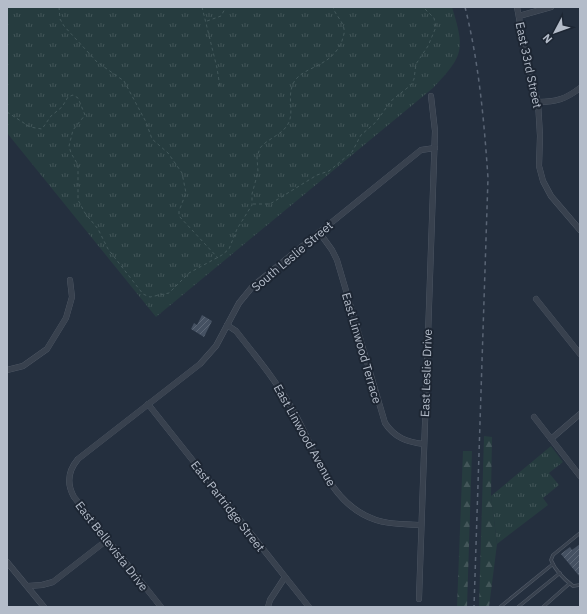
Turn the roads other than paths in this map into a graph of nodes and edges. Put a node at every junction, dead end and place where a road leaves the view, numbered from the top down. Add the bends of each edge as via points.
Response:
1 (518, 7) edge
2 (551, 7) edge
3 (519, 16) junction
4 (580, 88) edge
5 (431, 96) dead end
6 (538, 102) junction
7 (435, 148) junction
8 (580, 230) edge
9 (319, 232) junction
10 (70, 280) dead end
11 (536, 299) dead end
12 (227, 325) junction
13 (580, 354) edge
14 (7, 370) edge
15 (148, 404) junction
16 (580, 414) edge
17 (534, 418) dead end
18 (551, 439) junction
19 (424, 444) junction
20 (580, 476) edge
21 (68, 483) joint
22 (421, 525) junction
23 (580, 533) edge
24 (107, 540) junction
25 (7, 562) edge
26 (553, 564) junction
27 (560, 573) junction
28 (285, 577) junction
29 (569, 584) junction
30 (580, 585) edge
31 (28, 586) junction
32 (419, 599) dead end
33 (44, 607) edge
34 (160, 607) edge
35 (268, 607) edge
36 (309, 607) edge
37 (500, 607) edge
38 (518, 607) edge
39 (543, 607) edge

1 - 3 street, East 33rd Street
2 - 3 street
3 - 6 street, East 33rd Street via 528,67
4 - 6 street via 564,99
5 - 7 street, East Leslie Drive
6 - 8 street, East 33rd Street via 539,166 543,181 551,196
7 - 9 street, South Leslie Street via 421,150
7 - 19 street, East Leslie Drive
9 - 12 street, South Leslie Street via 253,286
9 - 19 street, East Linwood Terrace via 337,260 385,424 401,439
10 - 14 street via 72,297 66,318 47,350 23,366
11 - 13 street
12 - 15 street, South Leslie Street via 216,346 200,364
12 - 22 street, East Linwood Avenue via 236,331 277,384 301,425 326,478 342,499 357,511 376,520
15 - 21 street, South Leslie Street via 78,459 69,473
15 - 28 street, East Partridge Street
16 - 18 street
17 - 18 street
18 - 20 street
19 - 22 street, East Leslie Drive
21 - 24 street, East Bellevista Drive via 74,497
22 - 32 street, East Leslie Drive
23 - 26 lane via 553,555
24 - 31 street via 53,582
24 - 34 street, East Bellevista Drive
25 - 31 street
26 - 27 lane
26 - 37 lane
27 - 29 lane
27 - 38 lane
28 - 35 street
28 - 36 street, East Partridge Street
29 - 30 lane
29 - 39 lane
31 - 33 street

